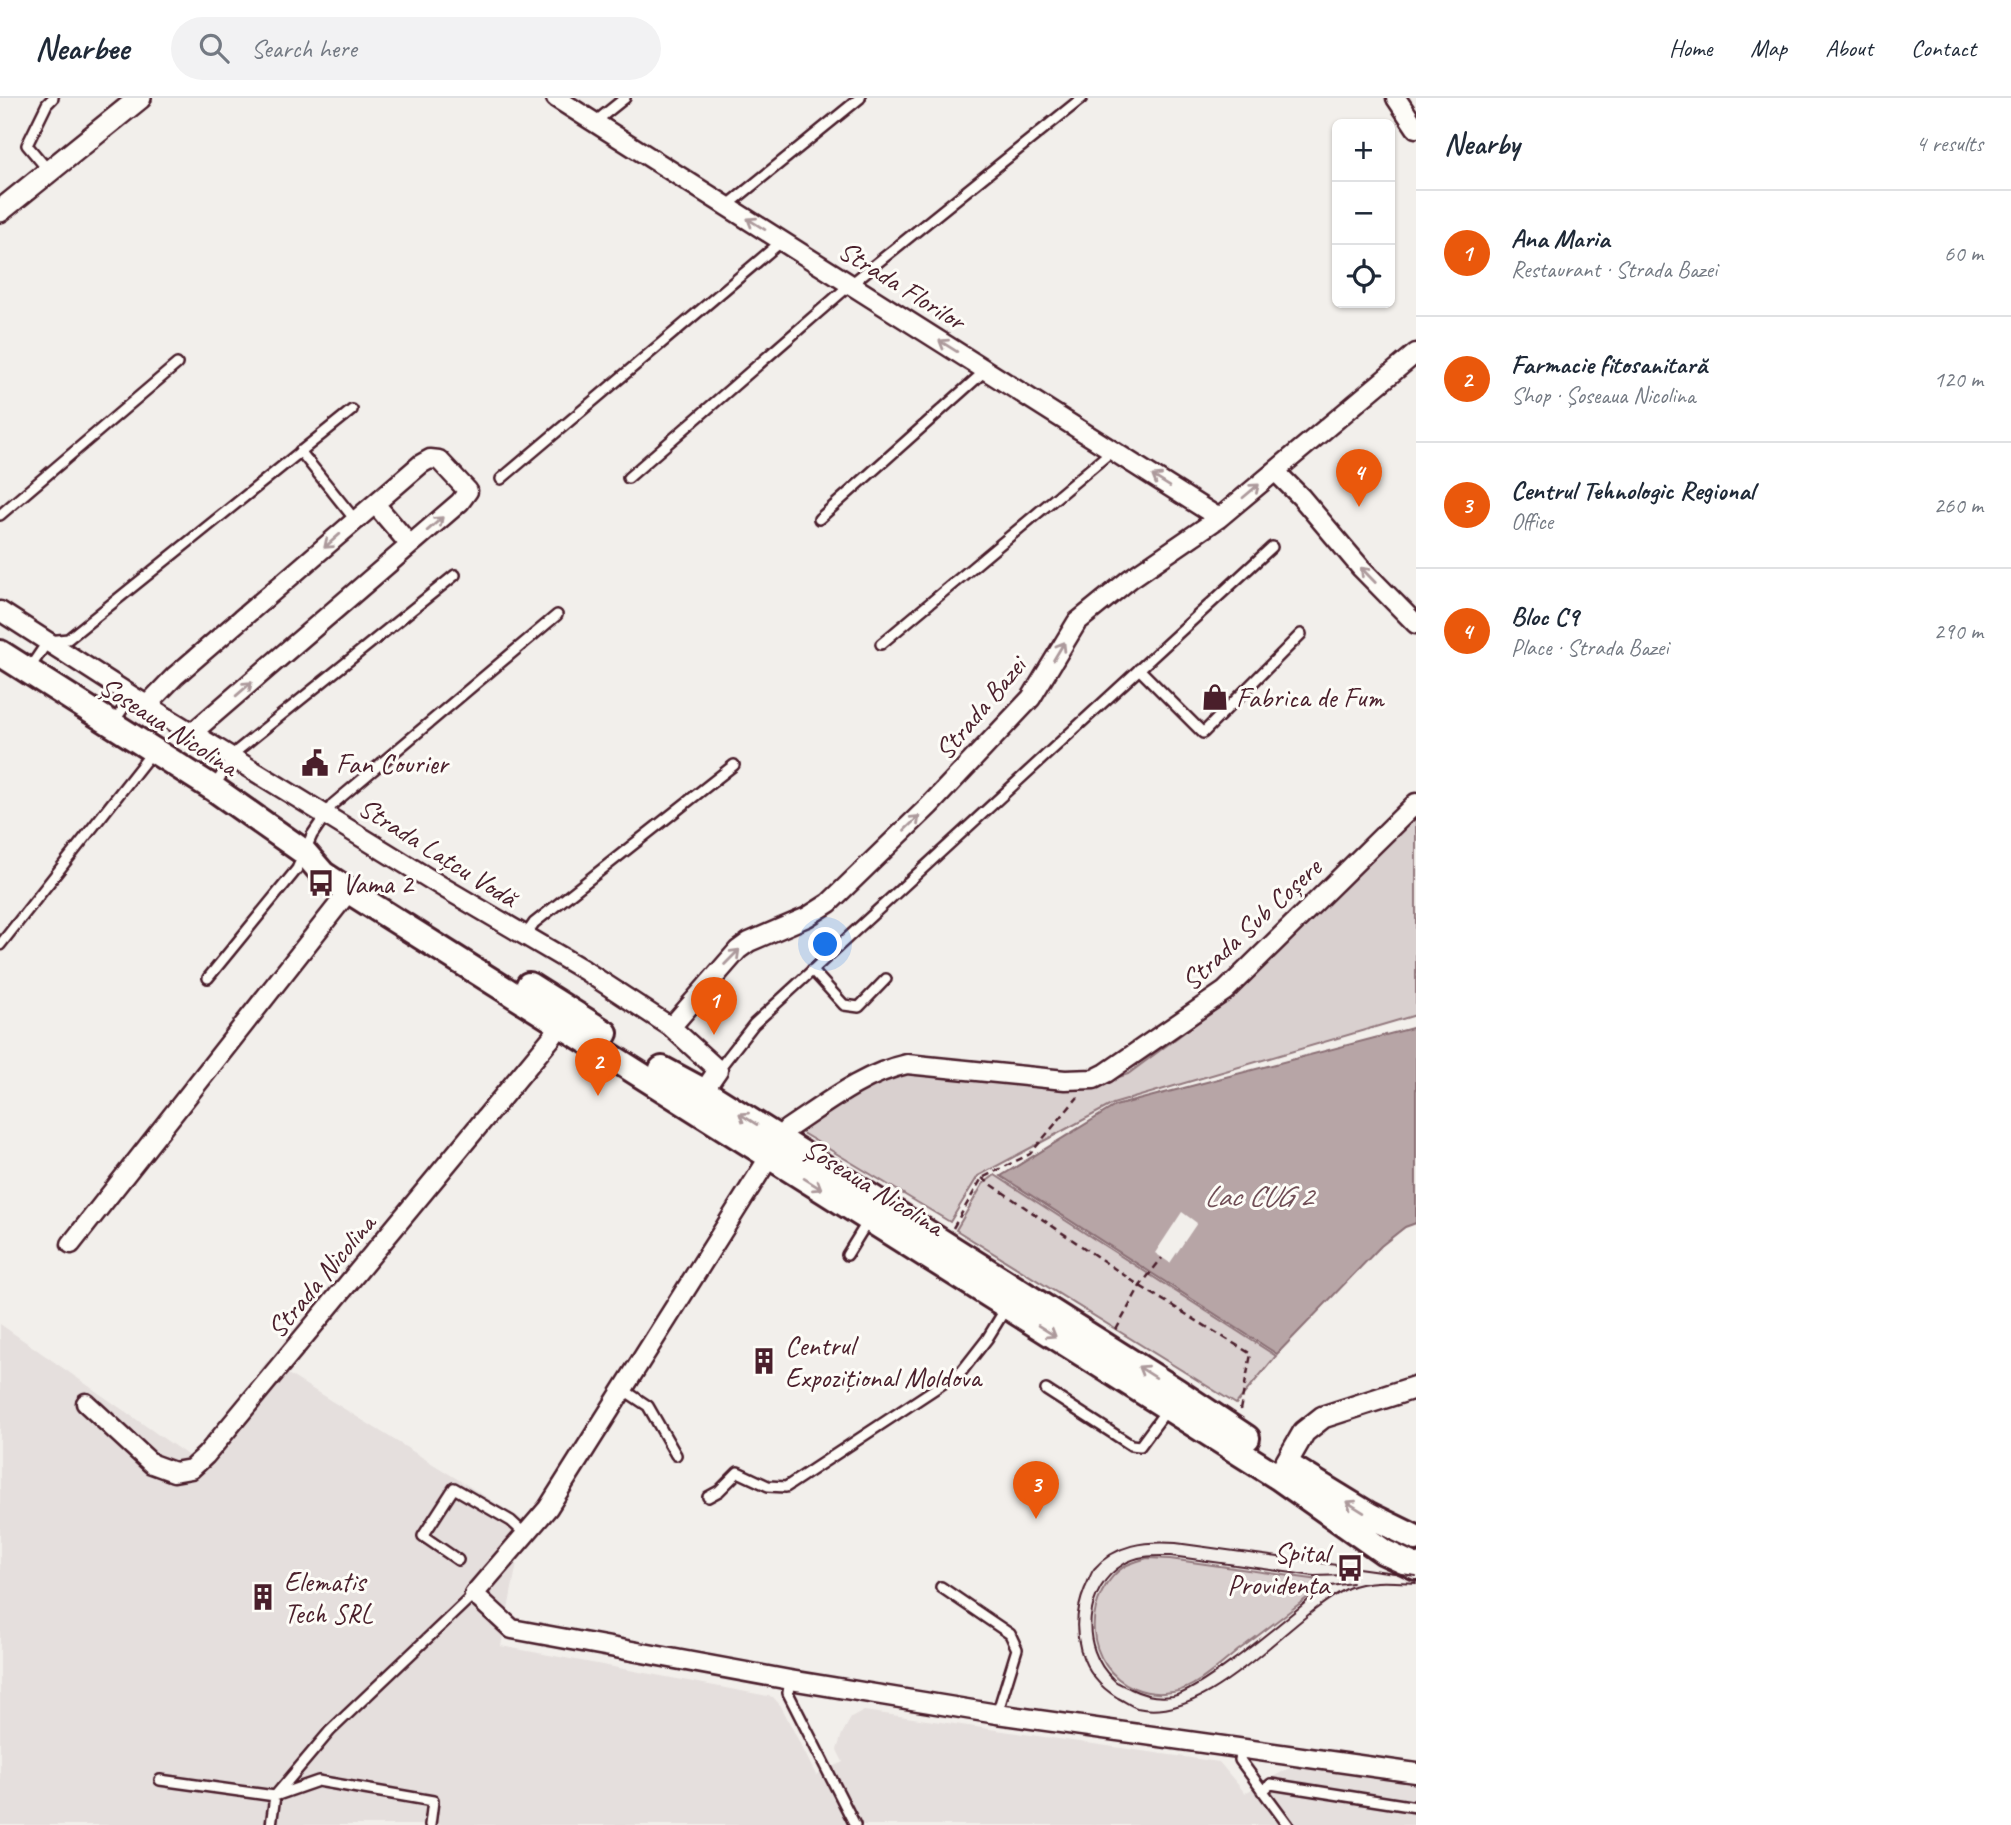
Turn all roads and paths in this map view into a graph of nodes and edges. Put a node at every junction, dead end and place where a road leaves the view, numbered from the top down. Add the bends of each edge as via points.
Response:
1 (53, 98) edge
2 (140, 98) edge
3 (556, 98) edge
4 (625, 98) edge
5 (860, 98) edge
6 (1082, 98) edge
7 (1396, 98) edge
8 (595, 122) junction
9 (1416, 128) edge
10 (49, 171) junction
11 (727, 206) junction
12 (0, 211) edge
13 (782, 241) junction
14 (851, 284) junction
15 (1416, 353) edge
16 (177, 365) dead end
17 (986, 370) junction
18 (352, 410) dead end
19 (1113, 450) junction
20 (300, 452) junction
21 (1275, 471) junction
22 (628, 478) dead end
23 (501, 479) dead end
24 (375, 504) junction
25 (0, 515) edge
26 (1219, 517) junction
27 (819, 519) dead end
28 (356, 521) junction
29 (410, 545) junction
30 (1272, 547) dead end
31 (455, 575) dead end
32 (0, 611) edge
33 (557, 615) dead end
34 (1416, 624) edge
35 (1301, 634) dead end
36 (48, 641) junction
37 (881, 644) dead end
38 (0, 653) edge
39 (28, 670) junction
40 (1139, 670) junction
41 (140, 700) junction
42 (112, 724) junction
43 (192, 733) junction
44 (153, 750) junction
45 (232, 758) junction
46 (734, 765) dead end
47 (213, 788) junction
48 (1416, 803) edge
49 (326, 813) junction
50 (304, 852) junction
51 (349, 891) junction
52 (525, 936) junction
53 (0, 945) edge
54 (812, 970) junction
55 (208, 978) dead end
56 (886, 979) dead end
57 (565, 1018) junction
58 (671, 1027) junction
59 (718, 1070) junction
60 (1094, 1079) junction
61 (698, 1100) junction
62 (776, 1149) junction
63 (982, 1178) junction
64 (874, 1211) junction
65 (951, 1230) dead end
66 (71, 1244) dead end
67 (847, 1255) dead end
68 (1162, 1258) dead end
69 (1140, 1286) junction
70 (1013, 1298) junction
71 (1114, 1333) dead end
72 (1416, 1387) edge
73 (624, 1390) junction
74 (1046, 1390) dead end
75 (1173, 1399) junction
76 (86, 1403) dead end
77 (1240, 1410) dead end
78 (676, 1455) dead end
79 (1282, 1471) junction
80 (708, 1497) dead end
81 (526, 1535) junction
82 (1416, 1538) edge
83 (458, 1560) dead end
84 (1416, 1567) edge
85 (941, 1587) dead end
86 (474, 1594) junction
87 (790, 1680) junction
88 (997, 1714) junction
89 (1242, 1749) junction
90 (1416, 1773) edge
91 (160, 1780) dead end
92 (1262, 1791) junction
93 (275, 1796) junction
94 (1416, 1807) edge
95 (271, 1825) edge
96 (430, 1825) edge
97 (855, 1825) edge
98 (1288, 1825) edge

1 - 10 lane via 27,145
2 - 10 street
3 - 8 street, Strada Florilor
4 - 8 lane
5 - 11 lane
6 - 14 lane
7 - 9 street
8 - 11 street, Strada Florilor
10 - 12 street
13 -> 11 street, Strada Florilor
13 - 14 street, Strada Florilor
13 - 23 lane
17 -> 14 street, Strada Florilor
14 - 22 lane
15 - 21 street, Strada Bazei
16 - 25 lane
17 - 19 street, Strada Florilor
17 - 27 lane
18 - 20 lane
26 -> 19 street, Strada Florilor
19 - 37 lane
20 - 28 lane
20 - 36 lane via 68,639
26 -> 21 street, Strada Bazei
34 -> 21 street
24 - 28 street
24 - 29 street
29 -> 24 street via 468,491 439,460 430,459
58 -> 26 street, Strada Bazei via 738,950 829,903 929,806 1031,698 1077,622
28 -> 41 street via 186,667
43 -> 29 street
30 - 40 lane
31 - 45 lane
32 - 36 street, Strada Lațcu Vodă
33 - 49 lane
35 - 40 lane via 1203,733
36 - 39 lane
36 - 41 street, Strada Lațcu Vodă
38 - 39 main road, Șoseaua Nicolina
39 - 42 main road, Șoseaua Nicolina
40 - 54 lane
41 - 42 lane
41 - 43 street, Strada Lațcu Vodă
42 - 44 main road, Șoseaua Nicolina
43 - 45 street, Strada Lațcu Vodă
44 - 47 main road, Șoseaua Nicolina
44 - 53 lane
45 - 47 lane
45 - 49 street, Strada Lațcu Vodă
46 - 52 lane via 534,923
47 - 50 main road, Șoseaua Nicolina
48 - 60 street, Strada Sub Coșere via 1225,991
49 - 50 lane
49 - 52 street, Strada Lațcu Vodă
50 - 51 main road, Șoseaua Nicolina via 323,874
50 - 55 lane via 295,872
50 - 57 main road, Șoseaua Nicolina via 330,860
51 - 57 main road, Șoseaua Nicolina
51 - 66 street
52 - 58 street, Strada Lațcu Vodă
54 - 56 lane via 844,1005 859,1006
54 - 59 lane via 754,1024
57 - 61 main road, Șoseaua Nicolina
57 - 76 street, Strada Nicolina via 191,1469 174,1472 152,1464
58 - 59 street
59 - 61 street
60 - 62 street via 907,1064 883,1069 788,1129
60 - 63 path via 1030,1154
61 - 62 main road, Șoseaua Nicolina
62 - 64 main road, Șoseaua Nicolina
62 - 73 street
63 - 65 path
63 - 69 path
64 - 67 lane
64 - 70 main road, Șoseaua Nicolina
68 - 69 path
69 - 71 path
69 - 77 path via 1251,1354
70 - 75 main road, Șoseaua Nicolina
70 - 80 lane via 962,1371 786,1487 768,1486 738,1472
72 - 79 street via 1323,1417 1304,1433
73 - 78 lane via 648,1406
73 - 81 street
74 - 75 lane via 1140,1446
75 - 79 main road, Șoseaua Nicolina
82 -> 79 main road, Șoseaua Nicolina
79 - 84 main road, Șoseaua Nicolina via 1384,1552
81 - 83 lane via 511,1521 454,1488 424,1536
81 - 86 street
85 - 88 lane via 1010,1634 1017,1649
86 - 87 street via 512,1629
86 - 93 lane via 330,1731
87 - 88 street
87 - 97 lane via 788,1693
88 - 89 street
89 - 90 street
89 - 92 lane via 1241,1760
91 - 93 lane
92 - 94 lane via 1271,1784
92 - 98 lane
93 - 95 lane
93 - 96 lane via 318,1781 433,1801

